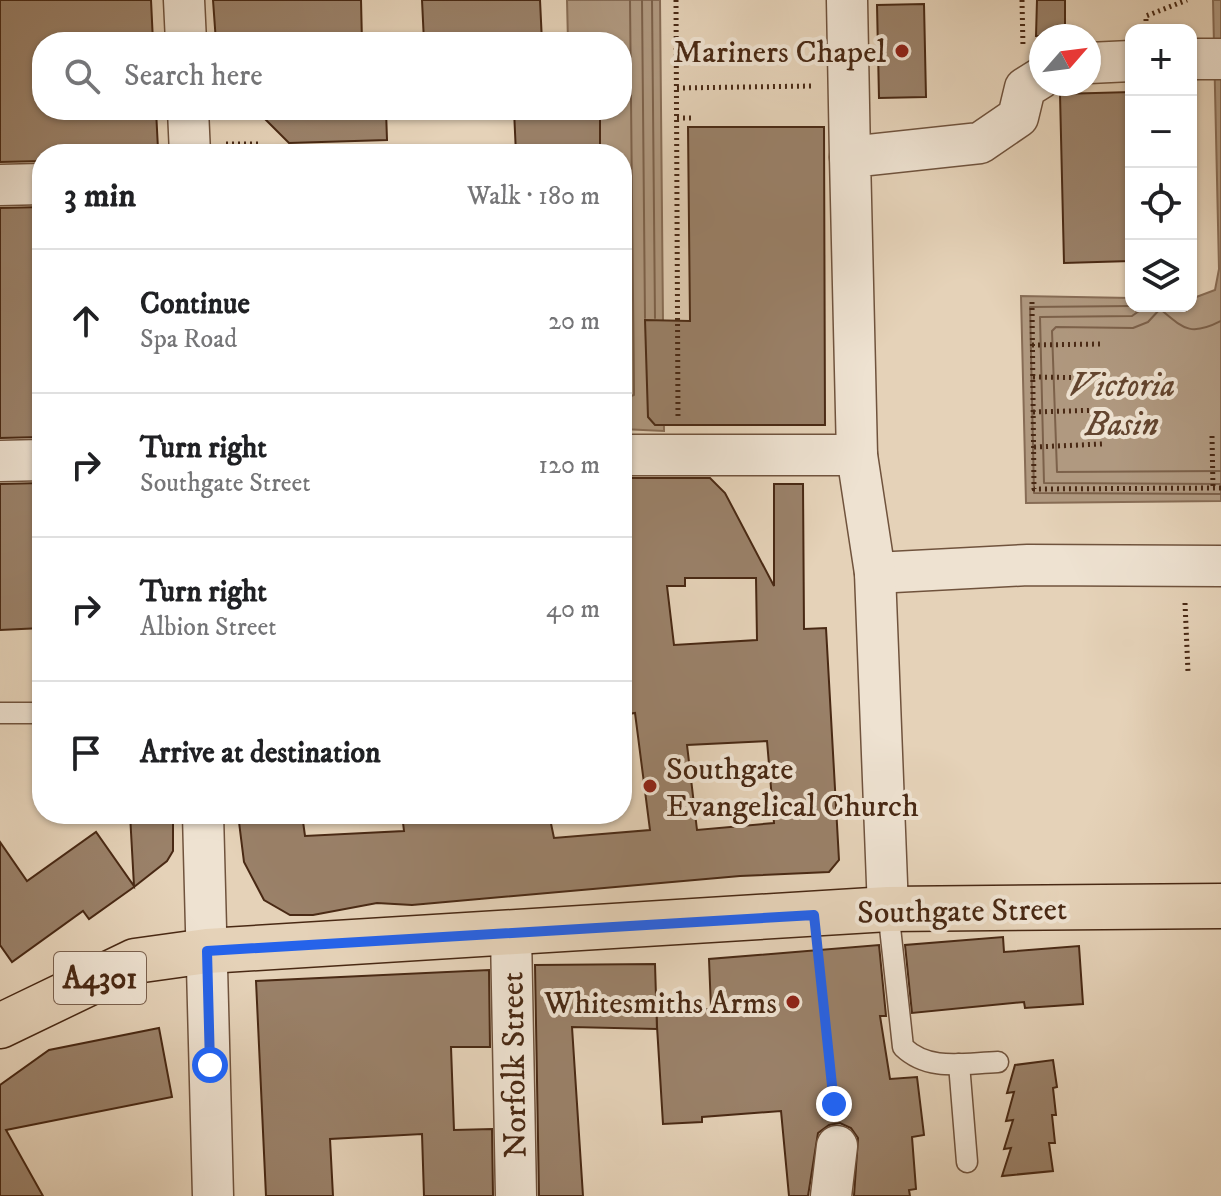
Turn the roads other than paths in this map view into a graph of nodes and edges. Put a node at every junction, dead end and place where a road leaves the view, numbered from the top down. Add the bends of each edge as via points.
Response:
1 (184, 0) edge
2 (847, 0) edge
3 (186, 32) edge
4 (1197, 59) edge
5 (1221, 59) edge
6 (1125, 61) edge
7 (1101, 62) edge
8 (1029, 86) edge
9 (193, 120) edge
10 (205, 144) edge
11 (850, 157) junction
12 (32, 184) edge
13 (0, 185) edge
14 (632, 455) edge
15 (857, 455) junction
16 (32, 460) edge
17 (0, 461) edge
18 (1203, 566) edge
19 (875, 573) junction
20 (0, 713) edge
21 (32, 713) edge
22 (203, 824) edge
23 (1221, 906) edge
24 (888, 909) junction
25 (511, 934) junction
26 (207, 951) junction
27 (0, 1026) edge
28 (998, 1062) dead end
29 (959, 1064) junction
30 (837, 1146) road end
31 (967, 1162) dead end
32 (213, 1196) edge
33 (516, 1196) edge
34 (831, 1196) edge

1 - 3 street
2 - 11 street
4 - 5 street
6 - 7 street
8 - 11 street via 1018,117 980,143
9 - 10 street
11 - 15 street
12 - 13 street
14 - 15 street
15 - 19 street
16 - 17 street
18 - 19 street via 1028,565
19 - 24 street
20 - 21 lane
22 - 26 street
23 - 24 main road, Southgate Street / A4301
24 - 25 main road, Southgate Street / A4301
24 - 29 lane via 903,1047 931,1065
25 - 26 main road, Southgate Street / A4301
25 - 33 street, Norfolk Street
26 - 27 main road, Southgate Street / A4301 via 135,961
26 - 32 street
28 - 29 lane
29 - 31 lane
30 - 34 street

